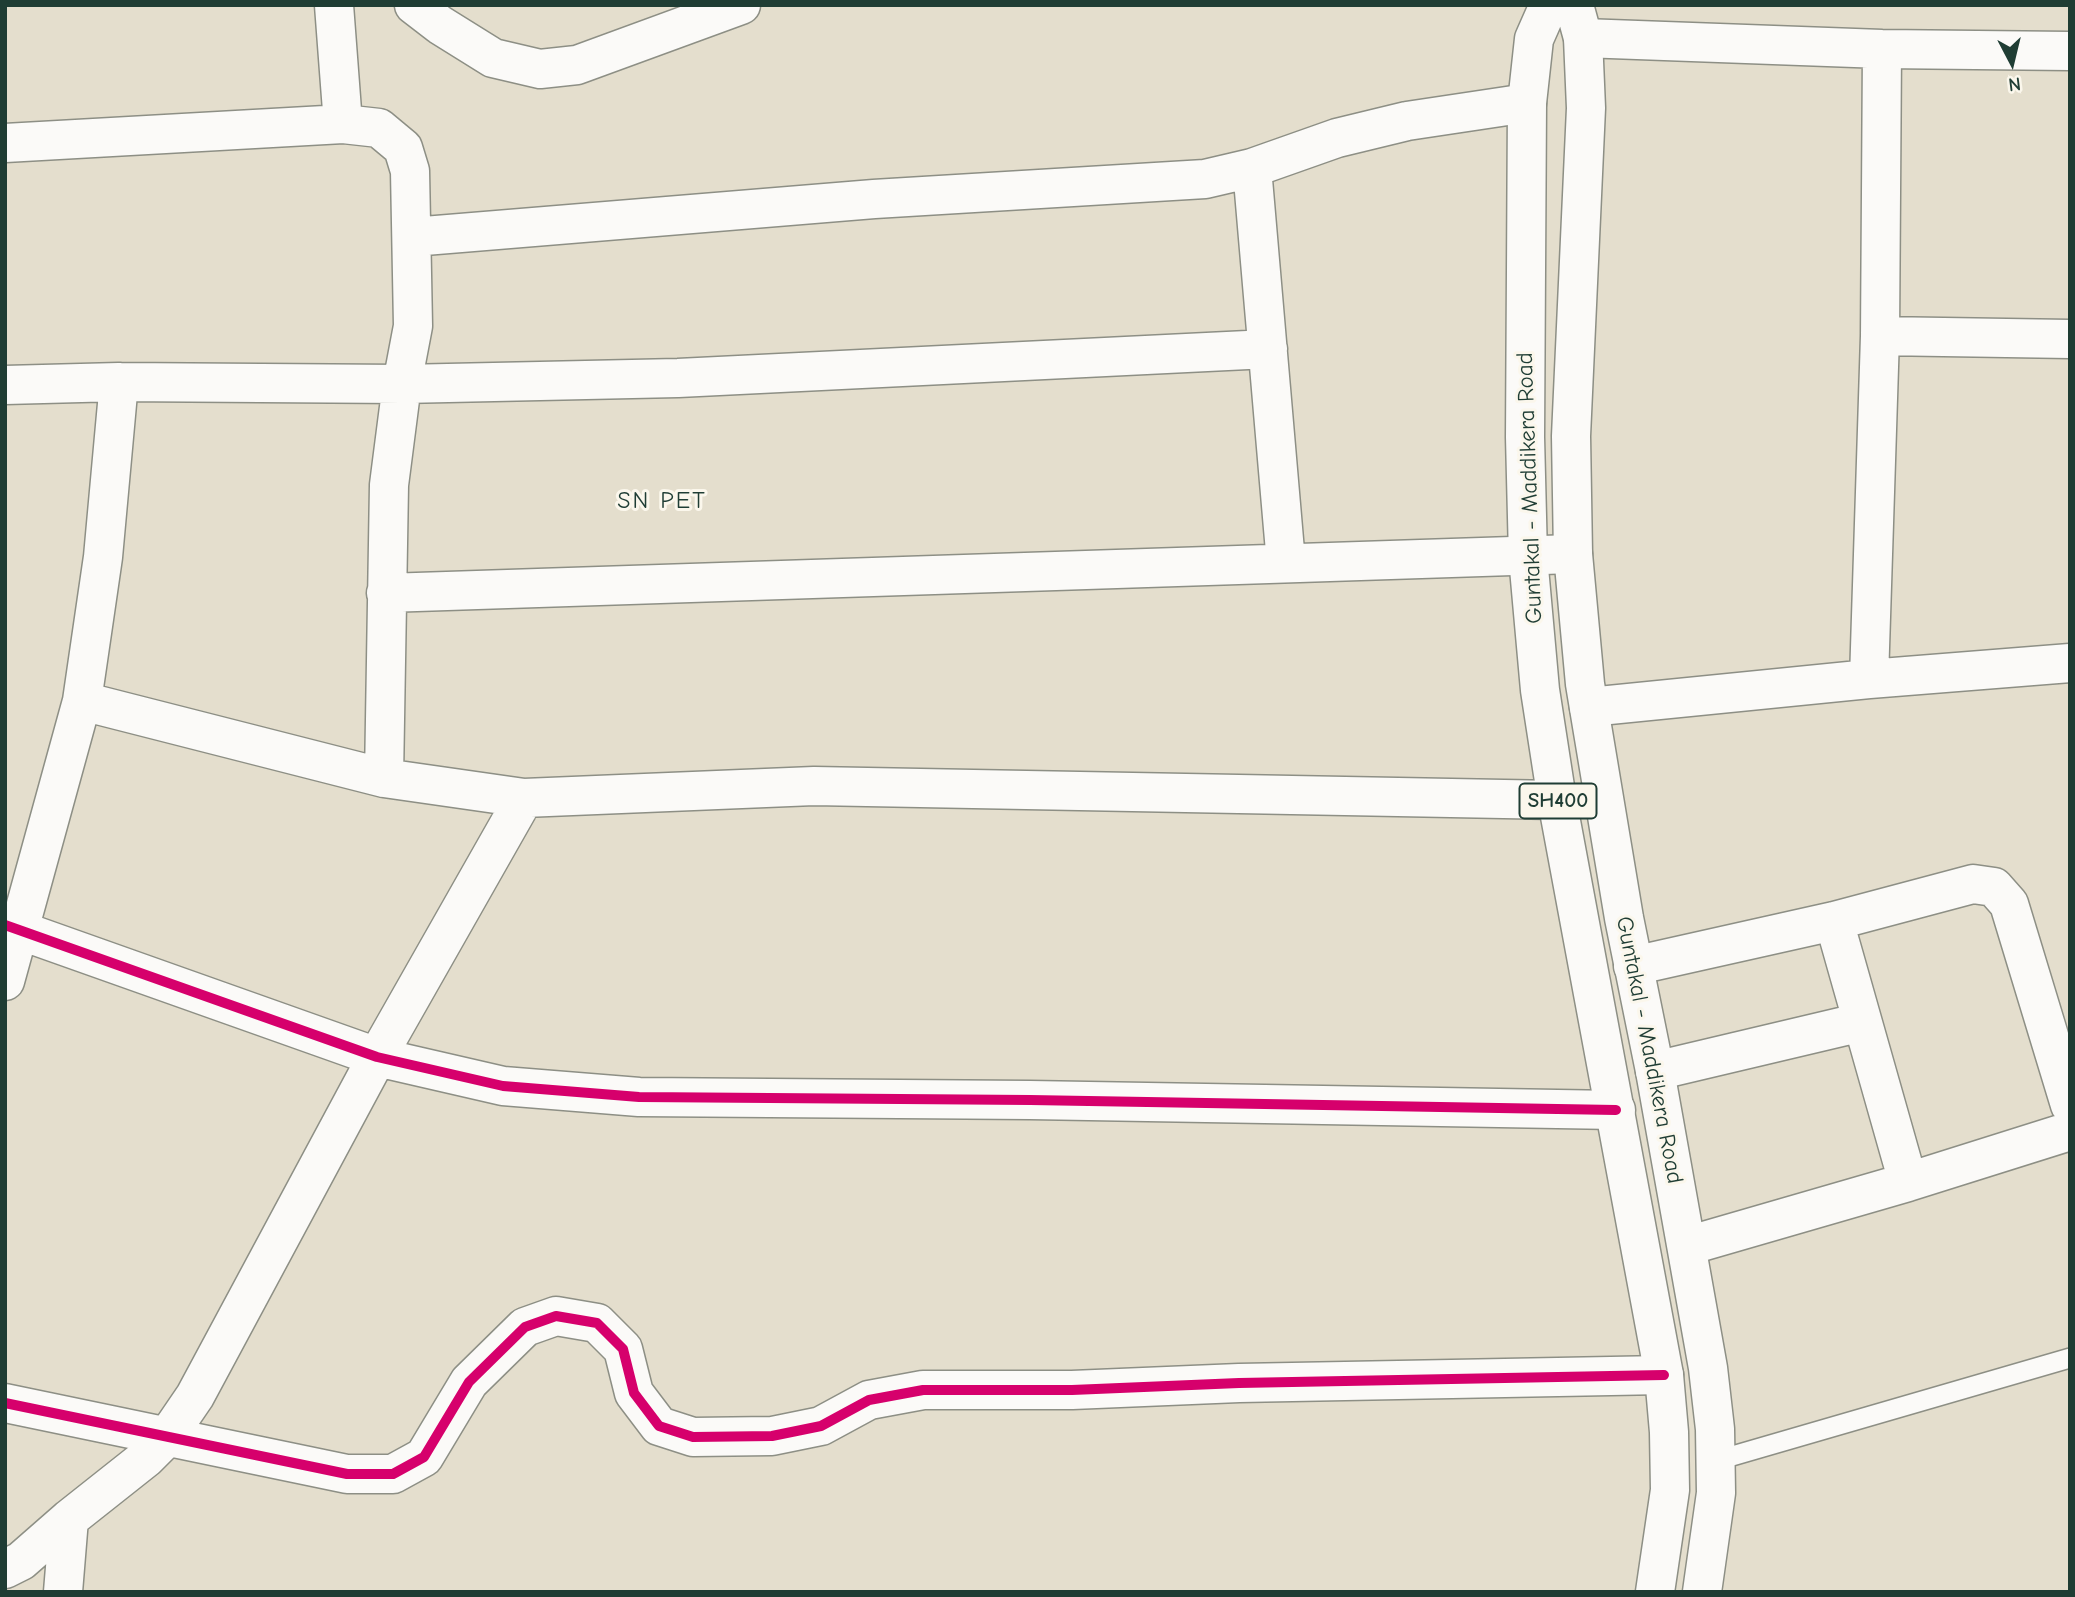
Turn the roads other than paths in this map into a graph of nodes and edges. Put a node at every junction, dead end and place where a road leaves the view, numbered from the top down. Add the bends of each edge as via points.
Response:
1 (334, 5) edge
2 (414, 5) edge
3 (741, 5) edge
4 (1549, 5) edge
5 (1578, 21) edge
6 (1882, 49) junction
7 (2070, 51) edge
8 (1527, 103) junction
9 (344, 124) junction
10 (5, 143) edge
11 (1252, 168) junction
12 (412, 237) junction
13 (1880, 336) junction
14 (2070, 339) edge
15 (1268, 349) junction
16 (119, 382) junction
17 (402, 384) junction
18 (5, 385) edge
19 (1573, 554) junction
20 (1528, 557) junction
21 (1286, 563) junction
22 (386, 593) junction
23 (2070, 663) edge
24 (1869, 679) junction
25 (82, 701) junction
26 (1589, 706) junction
27 (384, 778) junction
28 (524, 798) junction
29 (1557, 800) junction
30 (1834, 921) junction
31 (12, 928) edge
32 (1633, 966) junction
33 (5, 981) edge
34 (1862, 1022) junction
35 (377, 1057) junction
36 (1655, 1070) junction
37 (2070, 1105) edge
38 (1616, 1110) junction
39 (2070, 1131) edge
40 (1908, 1182) junction
41 (1687, 1246) junction
42 (2070, 1358) edge
43 (1664, 1375) junction
44 (5, 1403) edge
45 (167, 1437) junction
46 (1715, 1461) junction
47 (69, 1518) junction
48 (5, 1569) edge
49 (63, 1592) edge
50 (1655, 1592) edge
51 (1702, 1592) edge

1 - 9 street
2 - 3 street via 493,58 540,69 577,65
4 - 8 street, Guntakal - Maddikera Road / SH400 via 1534,39
5 - 6 street
5 - 19 street, Guntakal - Maddikera Road / SH400 via 1586,108 1571,436
6 - 7 street
6 - 13 street
8 - 11 street via 1407,121 1337,138
8 - 20 street, Guntakal - Maddikera Road / SH400
9 - 10 street
9 - 12 street via 379,128 403,148 410,171
11 - 12 street via 1205,178 874,199
11 - 15 street
12 - 17 street via 413,326
13 - 14 street
13 - 24 street
15 - 17 street via 678,378
15 - 21 street
16 - 17 street
16 - 18 street
16 - 25 street via 103,557
17 - 22 street via 389,485
19 - 20 street
19 - 26 street, Guntakal - Maddikera Road / SH400
20 - 21 street
20 - 29 street, Guntakal - Maddikera Road / SH400 via 1540,690
21 - 22 street
22 - 27 street
23 - 24 street
24 - 26 street
25 - 27 street
25 - 31 street
26 - 32 street, Guntakal - Maddikera Road / SH400
27 - 28 street
28 - 29 street via 814,786
28 - 35 street
29 - 38 street, Guntakal - Maddikera Road / SH400
30 - 32 street
30 - 34 street
30 - 37 street via 1973,884 1994,887 2009,904
31 - 33 street
31 - 35 street
32 - 36 street, Guntakal - Maddikera Road / SH400
34 - 36 street
34 - 40 street
35 - 38 street via 503,1086 639,1097
35 - 45 street via 195,1396
36 - 41 street, Guntakal - Maddikera Road / SH400
38 - 43 street, Guntakal - Maddikera Road / SH400
39 - 40 street
40 - 41 street
41 - 46 street, Guntakal - Maddikera Road / SH400 via 1708,1368
42 - 46 lane
43 - 45 street via 923,1390 869,1400 821,1426 772,1436 693,1437 659,1426 634,1393 623,1349 597,1323 556,1316 525,1327 469,1382 424,1457 393,1474 346,1474
43 - 50 street, Guntakal - Maddikera Road / SH400 via 1670,1490
44 - 45 street
45 - 47 street
46 - 51 street, Guntakal - Maddikera Road / SH400 via 1716,1493
47 - 48 street via 21,1561
47 - 49 street

